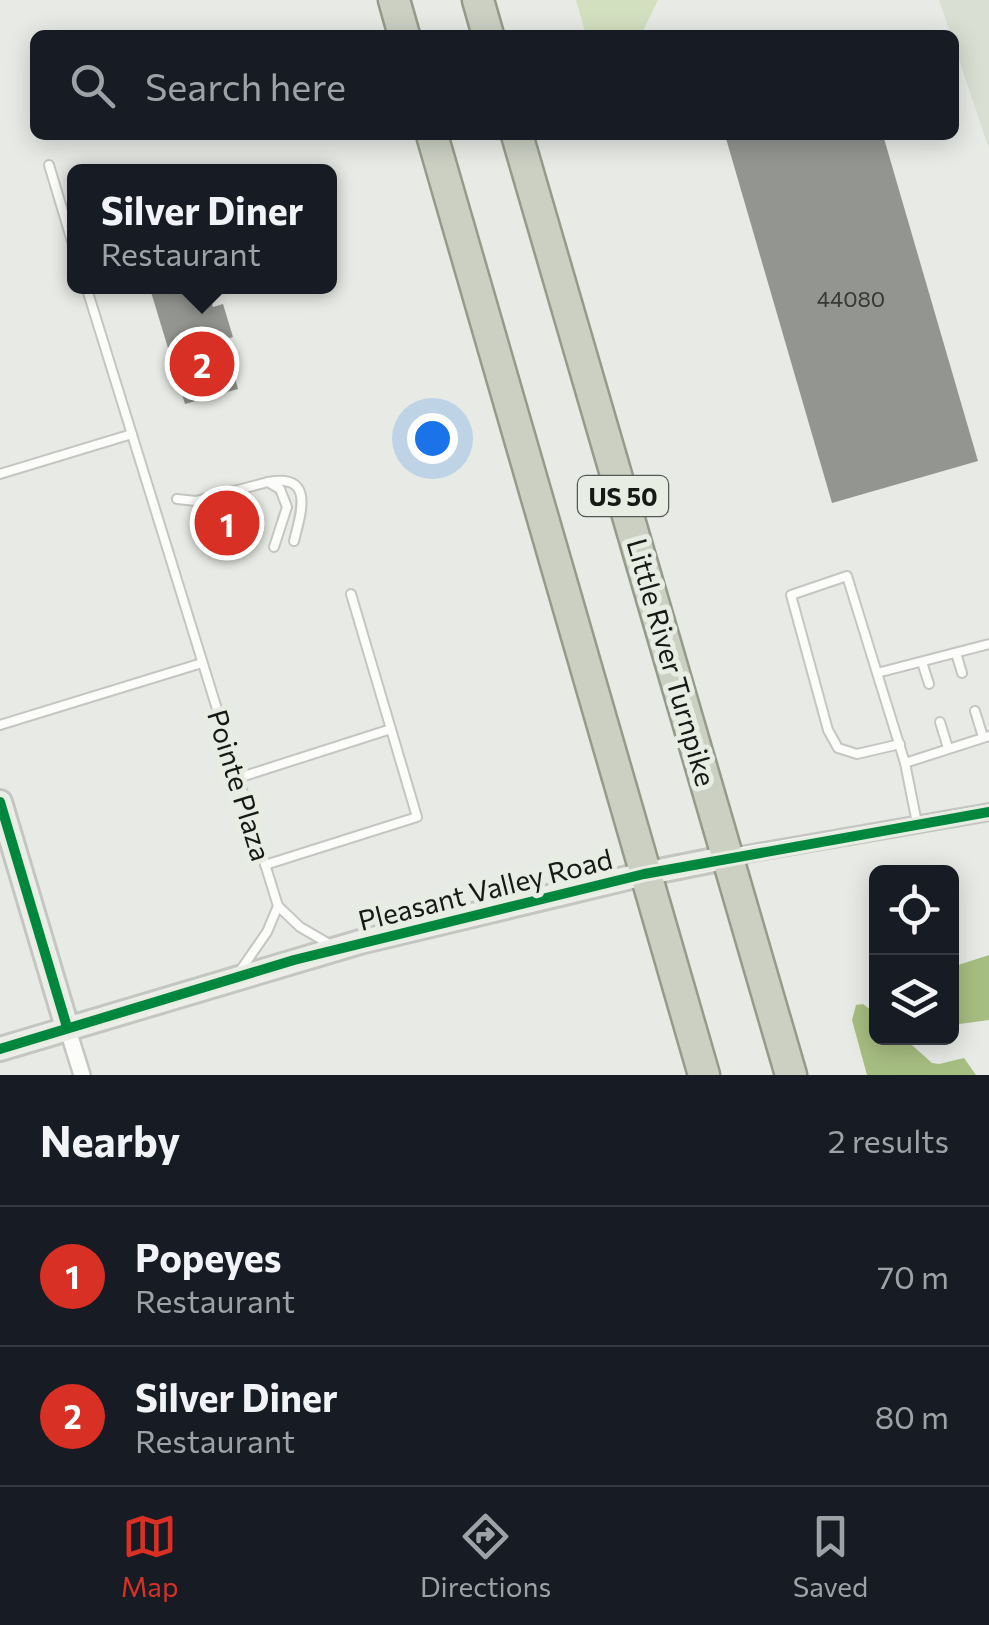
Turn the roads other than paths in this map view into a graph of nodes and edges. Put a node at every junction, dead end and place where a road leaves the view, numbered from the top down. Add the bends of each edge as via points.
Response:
1 (394, 0) edge
2 (478, 0) edge
3 (403, 30) edge
4 (487, 30) edge
5 (433, 140) edge
6 (518, 140) edge
7 (49, 165) dead end
8 (67, 225) edge
9 (88, 294) edge
10 (132, 434) junction
11 (0, 474) edge
12 (268, 482) junction
13 (177, 499) dead end
14 (294, 542) dead end
15 (274, 548) dead end
16 (351, 594) dead end
17 (989, 644) edge
18 (956, 653) junction
19 (922, 662) junction
20 (202, 663) junction
21 (878, 673) junction
22 (962, 673) dead end
23 (929, 684) dead end
24 (974, 711) dead end
25 (940, 722) dead end
26 (0, 725) edge
27 (391, 729) junction
28 (986, 736) edge
29 (900, 744) junction
30 (948, 748) junction
31 (906, 763) junction
32 (238, 778) junction
33 (0, 802) edge
34 (989, 812) edge
35 (918, 824) junction
36 (729, 857) junction
37 (265, 865) junction
38 (644, 874) junction
39 (278, 906) junction
40 (338, 948) junction
41 (234, 978) junction
42 (67, 1027) junction
43 (0, 1049) edge
44 (82, 1075) edge
45 (704, 1075) edge
46 (792, 1075) edge

1 - 3 highway
2 - 4 highway
5 - 38 highway, US 50
6 - 36 highway, Little River Turnpike / US 50
7 - 8 lane
9 - 10 lane, Pointe Plaza
10 - 11 lane
10 - 20 lane, Pointe Plaza
12 - 13 lane via 196,501
12 - 14 lane via 292,482 300,491
12 - 15 lane via 288,507
16 - 27 lane
17 - 18 lane
18 - 19 lane
18 - 22 lane
19 - 21 lane
19 - 23 lane
20 - 26 lane
20 - 32 lane, Pointe Plaza
21 - 29 lane
21 - 29 lane via 847,576 790,596 838,748 858,754
24 - 28 lane
25 - 30 lane
27 - 32 lane
27 - 37 lane via 418,818
28 - 30 lane
29 - 31 lane
30 - 31 lane
31 - 35 lane
32 - 37 lane, Pointe Plaza
33 - 42 street
34 - 35 street, Pleasant Valley Road
35 - 36 street, Pleasant Valley Road
36 - 38 street, Pleasant Valley Road
36 - 46 highway, Little River Turnpike / US 50
37 - 39 lane, Pointe Plaza
38 - 40 street, Pleasant Valley Road
38 - 45 highway, US 50
39 - 40 lane
39 - 41 lane
40 - 41 street, Pleasant Valley Road
41 - 42 street, Pleasant Valley Road
42 - 43 street, Pleasant Valley Road
42 - 44 street

